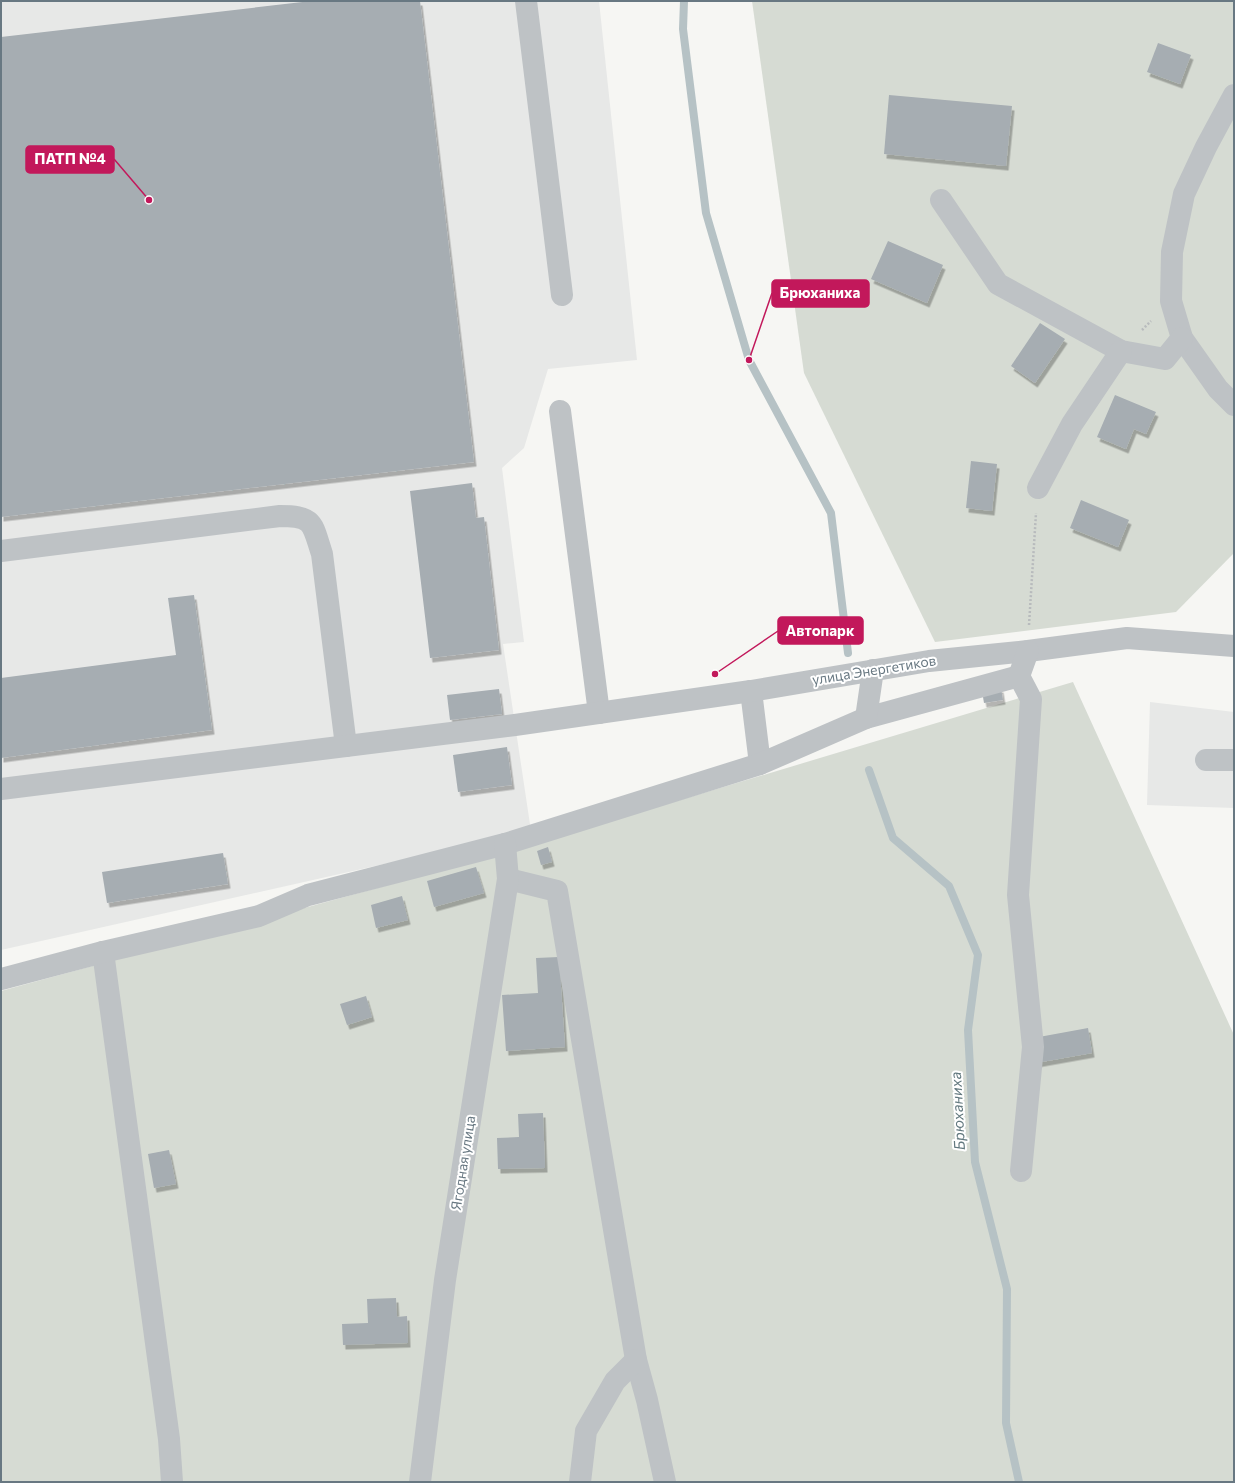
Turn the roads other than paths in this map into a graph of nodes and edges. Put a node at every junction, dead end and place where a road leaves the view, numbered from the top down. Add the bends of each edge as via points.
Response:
1 (526, 1) edge
2 (1234, 96) edge
3 (941, 200) dead end
4 (562, 295) dead end
5 (1182, 338) junction
6 (1122, 351) junction
7 (1234, 405) edge
8 (560, 411) dead end
9 (1038, 488) road end
10 (1, 551) edge
11 (1234, 646) edge
12 (1028, 651) junction
13 (873, 670) junction
14 (1019, 676) junction
15 (752, 690) junction
16 (598, 713) junction
17 (866, 718) junction
18 (346, 746) junction
19 (1206, 760) dead end
20 (1234, 760) edge
21 (760, 764) junction
22 (1, 789) edge
23 (505, 844) junction
24 (508, 879) junction
25 (103, 952) junction
26 (1, 979) edge
27 (1021, 1171) dead end
28 (636, 1360) junction
29 (172, 1482) edge
30 (420, 1482) edge
31 (580, 1482) edge
32 (665, 1482) edge

1 - 4 street
2 - 5 street via 1184,194 1172,252 1171,301
3 - 6 street via 998,284
5 - 6 street via 1165,359
5 - 7 street via 1218,389
6 - 9 street via 1072,424
8 - 16 street
10 - 18 street via 280,516 301,516 313,526 322,554
11 - 12 street, улица Энергетиков via 1127,638
12 - 13 street, улица Энергетиков
12 - 14 street
13 - 15 street, улица Энергетиков
13 - 17 street
14 - 17 street
14 - 27 street via 1031,699 1018,894 1033,1047
15 - 16 street, улица Энергетиков
15 - 21 street
16 - 18 street, улица Энергетиков
17 - 21 street
18 - 22 street, улица Энергетиков
19 - 20 street
21 - 23 street
23 - 24 street, Ягодная улица
23 - 25 street via 308,895 259,916
24 - 28 street via 557,891
24 - 30 street, Ягодная улица via 445,1280
25 - 26 street
25 - 29 street via 169,1439
28 - 31 street via 615,1381 586,1431
28 - 32 street

